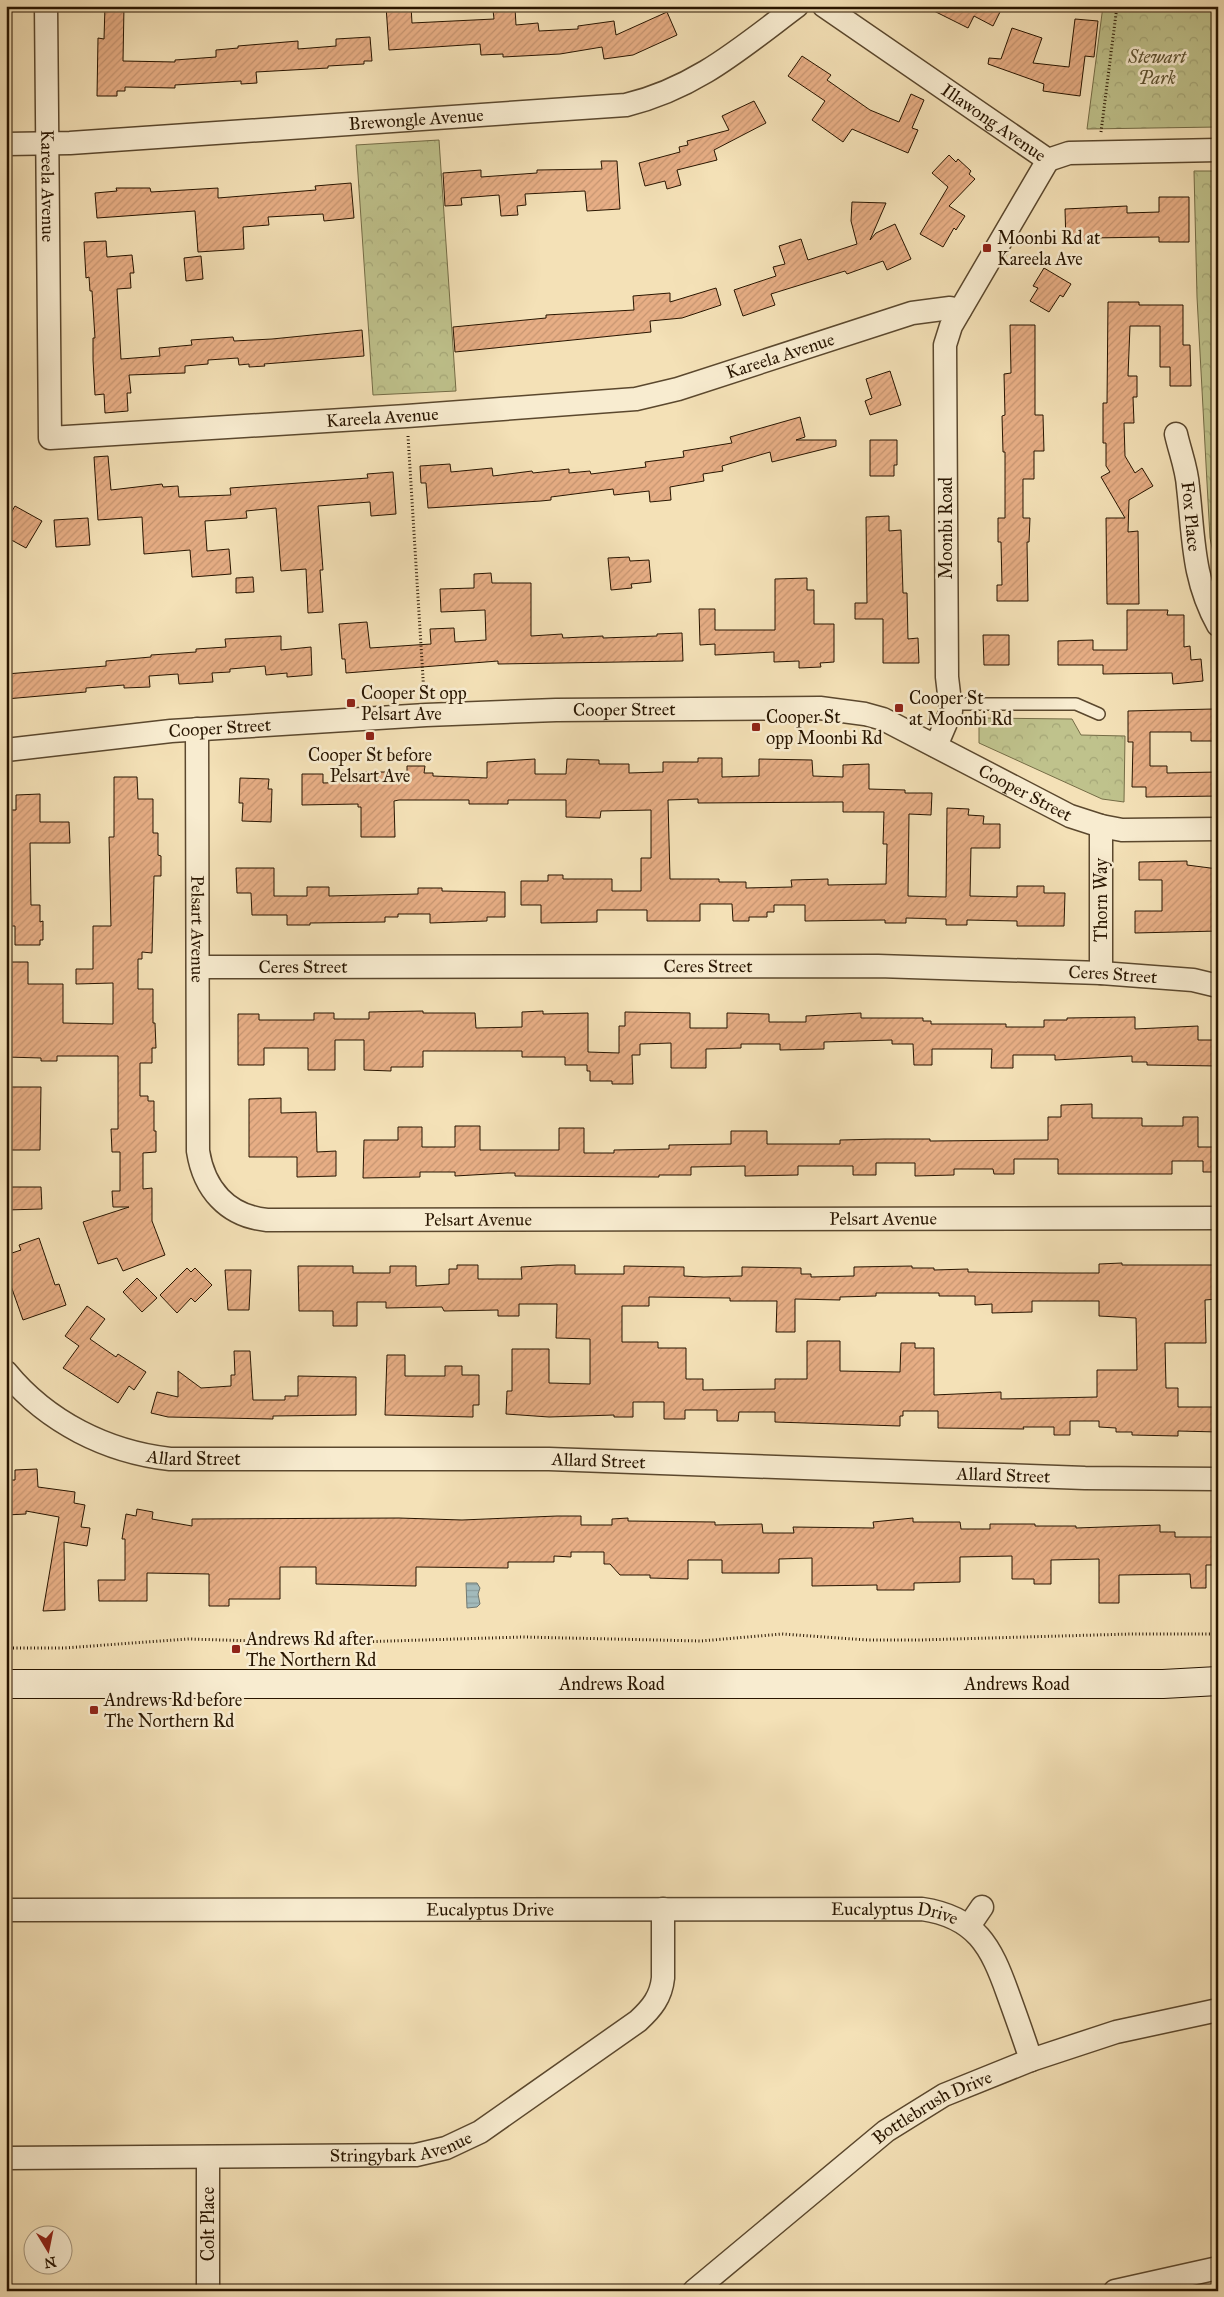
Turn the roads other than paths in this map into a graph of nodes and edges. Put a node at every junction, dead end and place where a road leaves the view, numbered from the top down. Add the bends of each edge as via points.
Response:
1 (46, 6) edge
2 (798, 6) edge
3 (824, 6) edge
4 (6, 144) edge
5 (48, 144) junction
6 (1218, 150) edge
7 (1048, 160) junction
8 (960, 310) junction
9 (1176, 434) dead end
10 (1218, 625) edge
11 (951, 704) junction
12 (1099, 714) dead end
13 (197, 729) junction
14 (936, 746) junction
15 (6, 750) edge
16 (1101, 826) junction
17 (1218, 829) edge
18 (198, 967) junction
19 (1101, 973) junction
20 (1218, 986) edge
21 (1218, 1218) edge
22 (11, 1387) edge
23 (1218, 1479) edge
24 (1218, 1681) edge
25 (6, 1684) edge
26 (982, 1907) dead end
27 (6, 1910) edge
28 (663, 1910) junction
29 (969, 1926) junction
30 (1218, 2010) edge
31 (1031, 2060) junction
32 (208, 2157) junction
33 (6, 2158) edge
34 (1218, 2268) edge
35 (208, 2291) edge
36 (694, 2291) edge
37 (1115, 2291) edge

1 - 5 street, Kareela Avenue
2 - 5 street, Brewongle Avenue via 692,82 626,105
3 - 7 street, Illawong Avenue
4 - 5 street, Brewongle Avenue
5 - 8 street, Kareela Avenue via 50,438 612,402 658,395 916,312
6 - 7 street, Illawong Avenue via 1069,153
7 - 8 street
8 - 11 street, Moonbi Road via 947,335 944,356 947,678
9 - 10 street, Fox Place via 1188,486 1197,572
11 - 12 lane via 1076,704
11 - 14 street, Moonbi Road via 950,716
13 - 14 street, Cooper Street via 556,710 820,708 883,719
13 - 15 street, Cooper Street
13 - 18 street, Pelsart Avenue
14 - 16 street, Cooper Street via 1070,816
16 - 17 street, Cooper Street via 1130,830
16 - 19 street, Thorn Way
18 - 19 street, Ceres Street via 878,966
18 - 21 street, Pelsart Avenue via 200,1164 210,1188 221,1201 256,1219
19 - 20 street, Ceres Street via 1193,980
22 - 23 street, Allard Street via 95,1440 127,1452 170,1459 549,1459 1085,1478
24 - 25 main road, Andrews Road via 1163,1684
26 - 29 street, Eucalyptus Drive
27 - 28 street, Eucalyptus Drive
28 - 29 street, Eucalyptus Drive via 904,1907 942,1913
28 - 32 street, Stringybark Avenue via 663,1978 654,2005 638,2021 466,2140 416,2155
29 - 31 street, Eucalyptus Drive via 982,1938 995,1960
30 - 31 street, Bottlebrush Drive via 1116,2032
31 - 36 street, Bottlebrush Drive via 962,2086 903,2119
32 - 33 street, Stringybark Avenue
32 - 35 street, Colt Place
34 - 37 street

